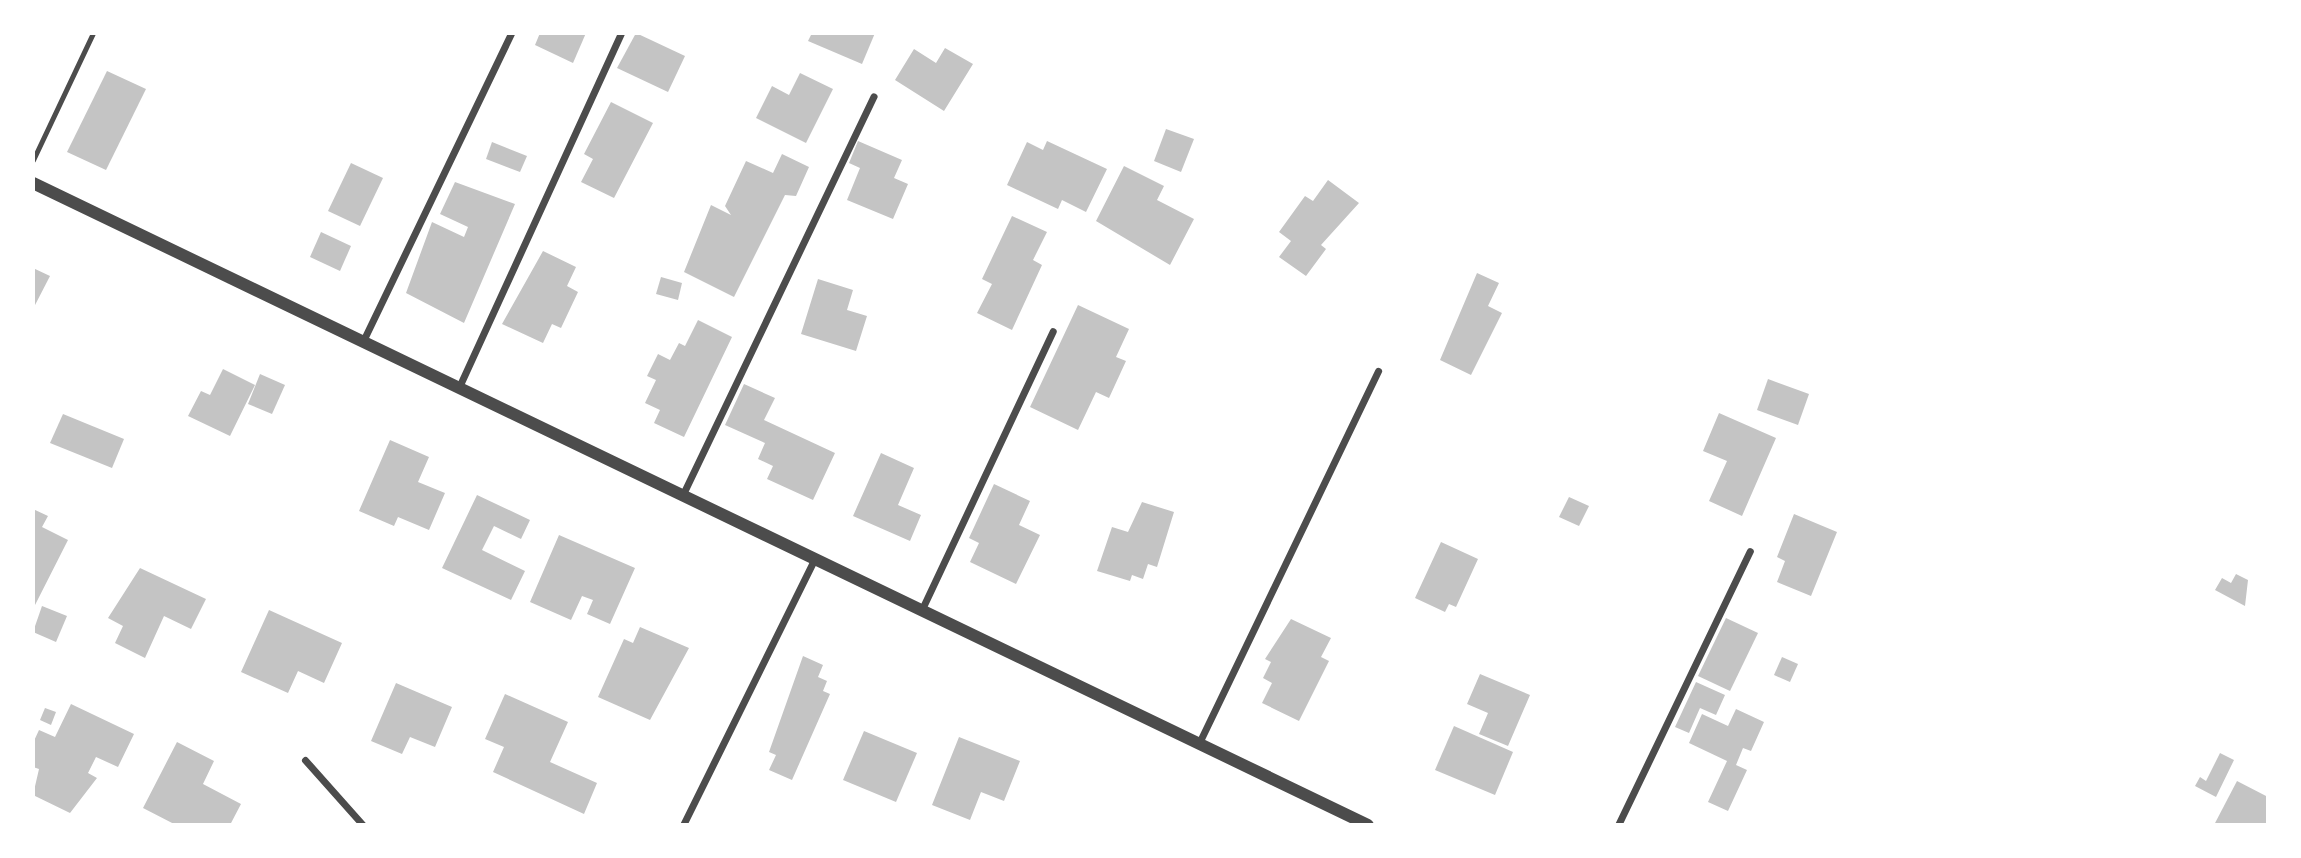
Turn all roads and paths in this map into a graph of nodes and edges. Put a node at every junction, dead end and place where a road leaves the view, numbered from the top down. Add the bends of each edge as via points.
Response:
1 (93, 33) edge
2 (511, 33) edge
3 (621, 33) edge
4 (874, 96) dead end
5 (33, 160) edge
6 (33, 183) edge
7 (1053, 331) dead end
8 (363, 341) junction
9 (1378, 371) dead end
10 (459, 387) junction
11 (683, 494) junction
12 (1750, 551) dead end
13 (815, 557) junction
14 (922, 609) junction
15 (1199, 743) junction
16 (305, 760) dead end
17 (363, 825) edge
18 (683, 825) edge
19 (1368, 825) edge
20 (1618, 825) edge

1 - 5 lane
2 - 8 street
3 - 10 street
4 - 11 street
6 - 8 street
7 - 14 street
8 - 10 street
9 - 15 street
10 - 11 street
11 - 13 street
12 - 20 street
13 - 14 street
13 - 18 street
14 - 15 street
15 - 19 street
16 - 17 street

